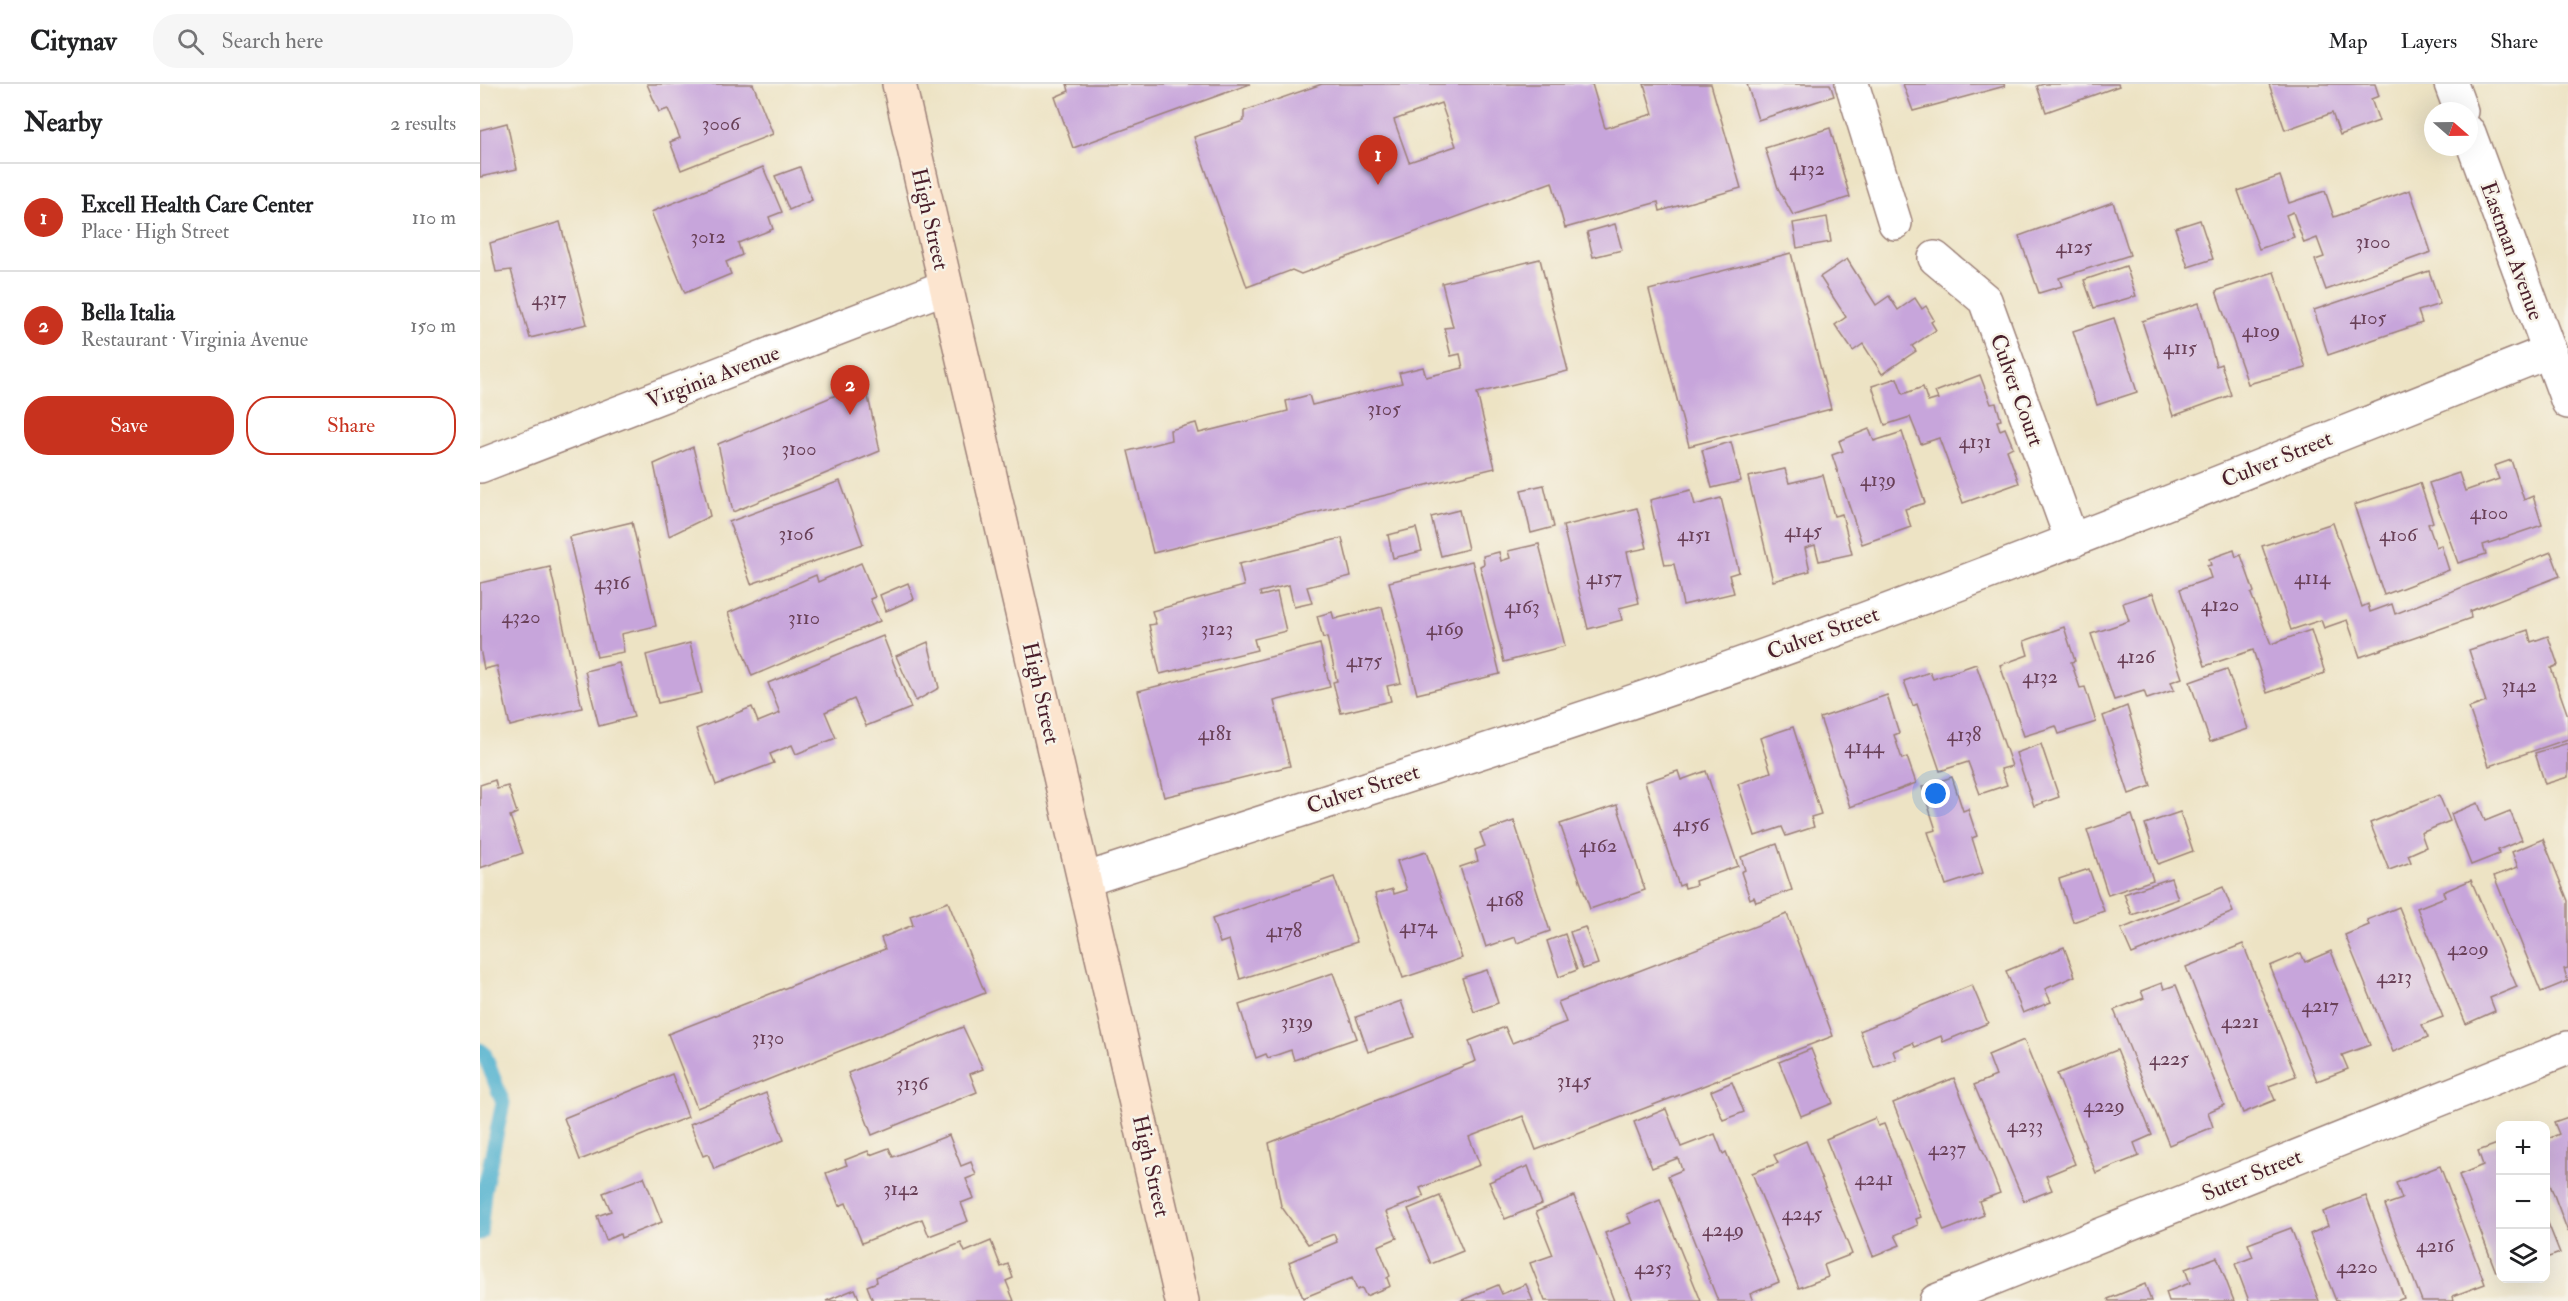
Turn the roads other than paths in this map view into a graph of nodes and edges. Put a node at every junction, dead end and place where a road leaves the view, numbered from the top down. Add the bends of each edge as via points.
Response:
1 (899, 84) edge
2 (1852, 84) edge
3 (2451, 84) edge
4 (2458, 102) edge
5 (2477, 156) edge
6 (1895, 223) dead end
7 (1935, 258) dead end
8 (945, 287) junction
9 (2550, 351) junction
10 (2568, 402) edge
11 (480, 466) edge
12 (2072, 541) junction
13 (1084, 880) junction
14 (2568, 1048) edge
15 (1182, 1301) edge
16 (1936, 1301) edge

1 - 8 main road, High Street
2 - 6 street
3 - 4 street
5 - 9 street, Eastman Avenue
7 - 12 street, Culver Court via 1985,300
8 - 11 street, Virginia Avenue
8 - 13 main road, High Street
9 - 10 street, Eastman Avenue
9 - 12 street, Culver Street
12 - 13 street, Culver Street via 1824,634 1546,730
13 - 15 main road, High Street
14 - 16 street, Suter Street

